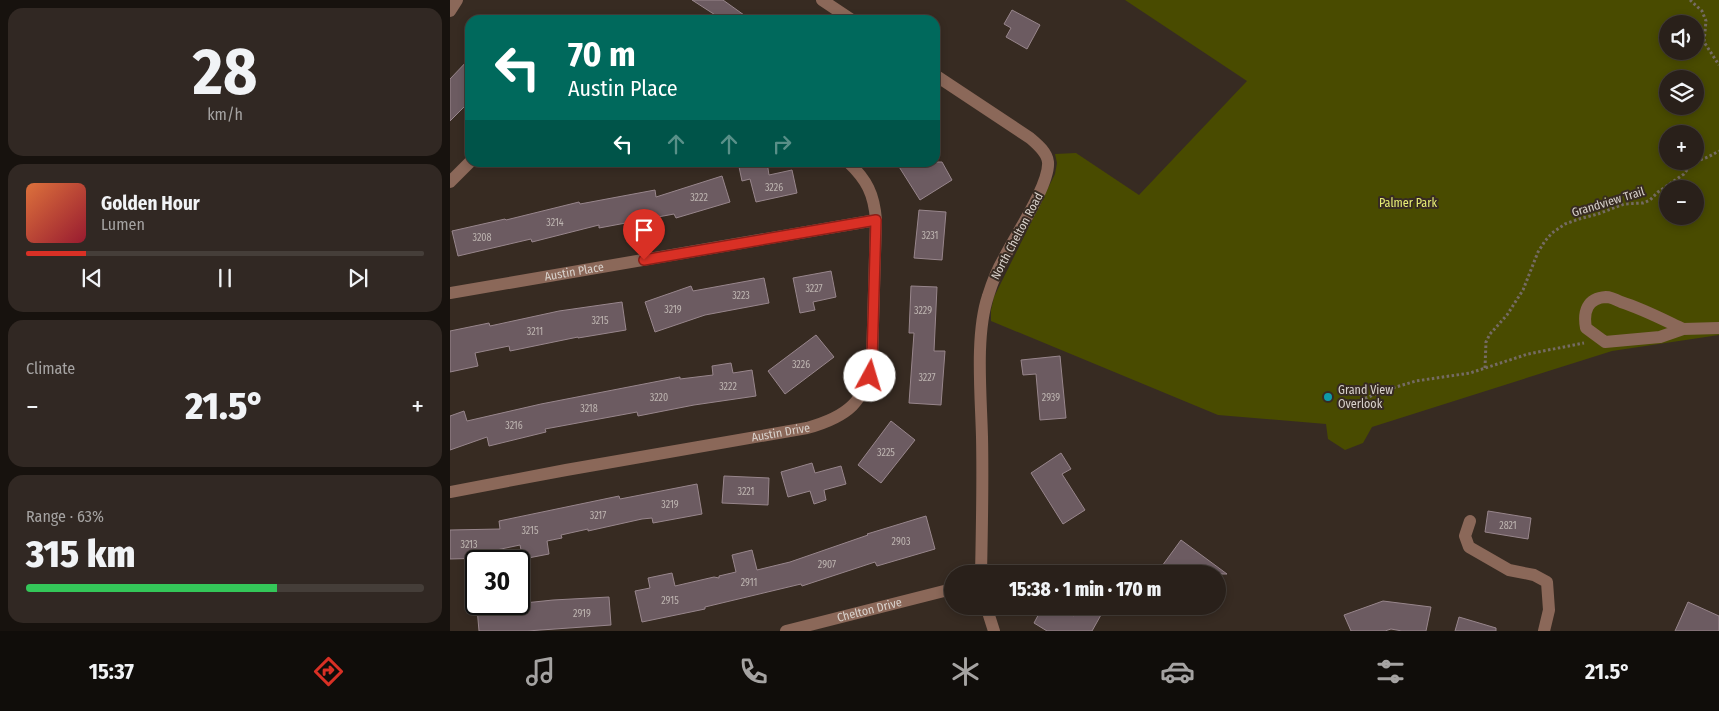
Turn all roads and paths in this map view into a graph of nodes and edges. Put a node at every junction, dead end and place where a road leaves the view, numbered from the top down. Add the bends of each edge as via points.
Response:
1 (457, 0) edge
2 (822, 0) edge
3 (1690, 0) edge
4 (450, 11) edge
5 (844, 15) edge
6 (1719, 65) edge
7 (940, 77) edge
8 (1719, 151) edge
9 (465, 167) edge
10 (853, 167) edge
11 (450, 182) edge
12 (876, 220) junction
13 (450, 293) edge
14 (1719, 328) edge
15 (1683, 330) junction
16 (1595, 336) junction
17 (1485, 368) junction
18 (1351, 404) dead end
19 (450, 492) edge
20 (1470, 521) dead end
21 (981, 565) edge
22 (944, 591) edge
23 (989, 615) edge
24 (786, 631) edge
25 (994, 631) edge
26 (1544, 631) edge

1 - 4 street
2 - 5 street
3 - 6 path via 1702,11 1706,21 1704,42
7 - 21 street, North Chelton Road via 1030,138 1048,160 1048,172 1042,187 1002,260 982,320
8 - 17 path, Grandview Trail via 1692,163 1684,174 1650,200 1624,204 1579,218 1552,233 1538,252 1523,290 1486,342
9 - 11 street
10 - 12 street, Austin Drive via 870,190
12 - 13 street, Austin Place
12 - 19 street, Austin Drive via 870,376 863,392 840,416 807,428
14 - 15 street
15 - 16 street via 1660,337 1605,342
15 - 16 street via 1646,310 1607,297 1586,308 1586,328
16 - 17 path via 1584,342 1528,354
17 - 18 path via 1416,381
20 - 26 street via 1465,536 1469,546 1509,570 1534,575 1547,582 1550,610
22 - 24 street, Chelton Drive
23 - 25 street

